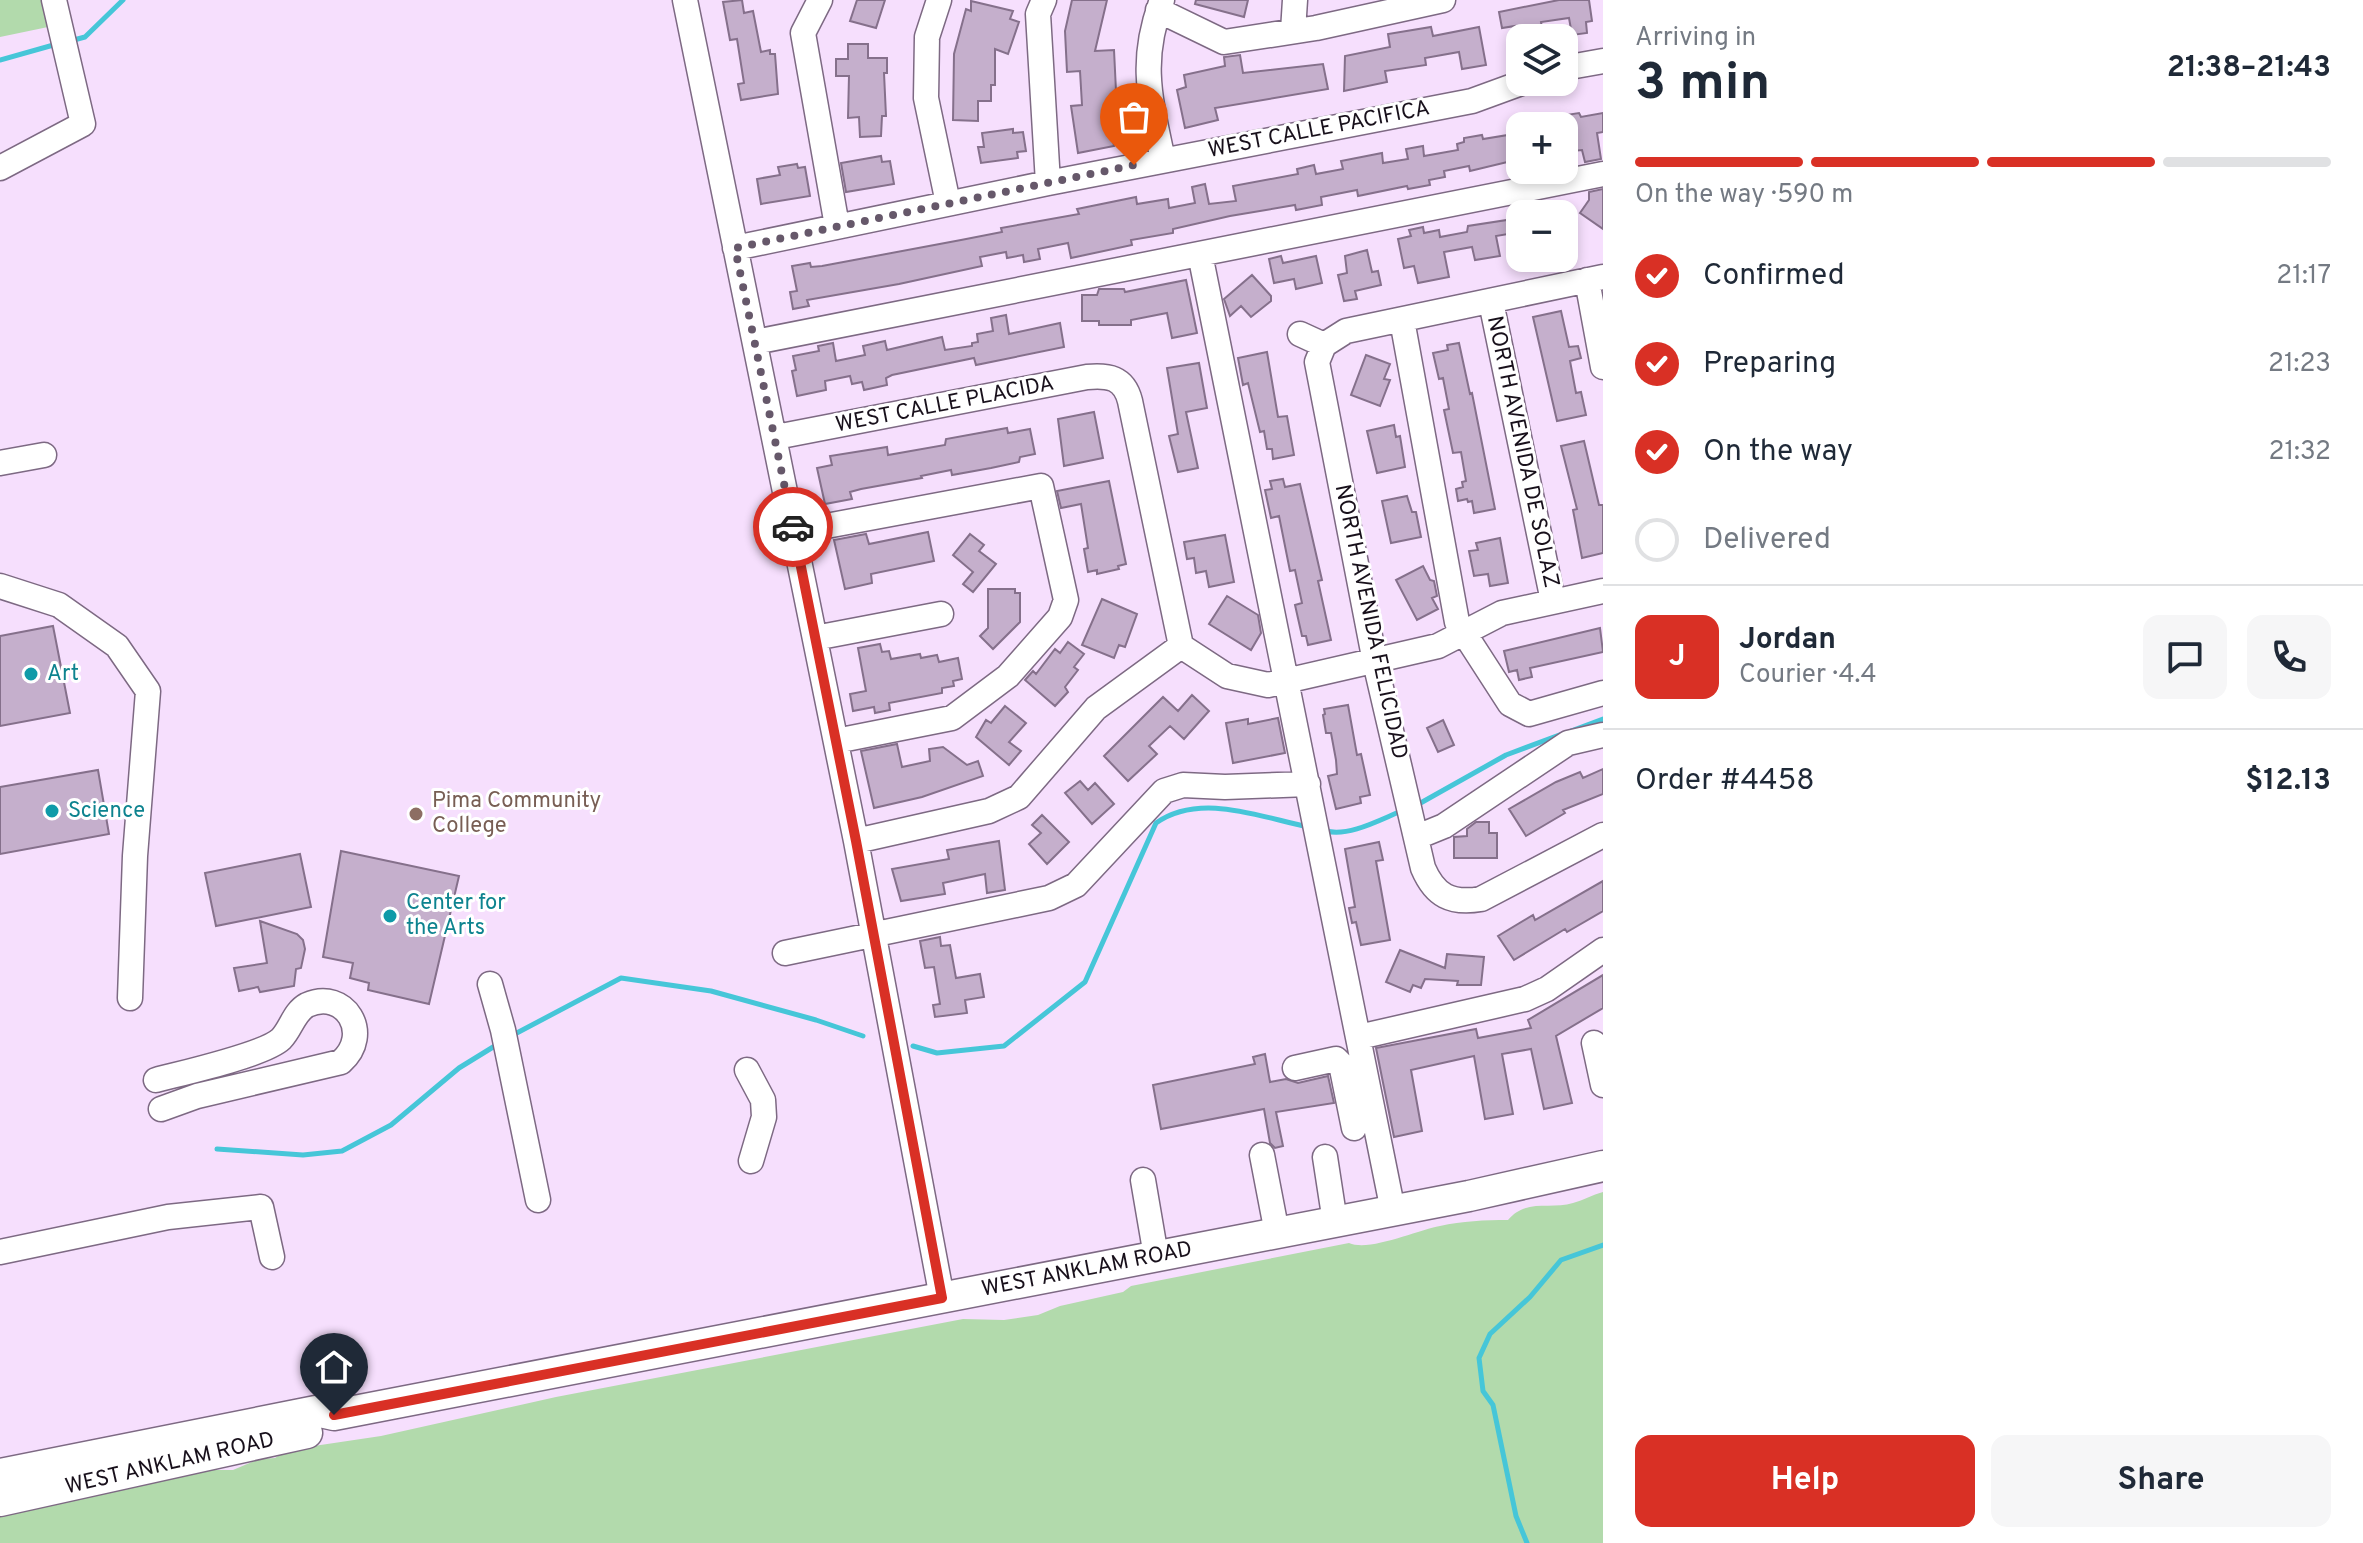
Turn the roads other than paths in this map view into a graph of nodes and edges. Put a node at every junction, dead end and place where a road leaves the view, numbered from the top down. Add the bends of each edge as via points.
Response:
1 (54, 0) edge
2 (685, 0) edge
3 (820, 0) edge
4 (939, 0) edge
5 (1044, 0) edge
6 (1295, 0) edge
7 (1443, 0) edge
8 (1160, 5) edge
9 (1293, 31) junction
10 (1603, 61) edge
11 (1578, 65) edge
12 (1506, 89) edge
13 (1163, 160) junction
14 (0, 168) edge
15 (1603, 174) edge
16 (1048, 183) junction
17 (948, 203) junction
18 (837, 226) junction
19 (735, 248) junction
20 (1200, 254) junction
21 (1595, 278) edge
22 (1491, 302) junction
23 (1402, 320) junction
24 (1300, 334) dead end
25 (755, 342) junction
26 (1324, 345) junction
27 (1603, 367) edge
28 (776, 437) junction
29 (44, 455) dead end
30 (0, 463) edge
31 (794, 532) junction
32 (0, 586) edge
33 (1603, 591) edge
34 (1553, 601) junction
35 (941, 614) dead end
36 (1464, 632) junction
37 (815, 638) junction
38 (1181, 646) junction
39 (1375, 662) junction
40 (1288, 682) junction
41 (1603, 693) edge
42 (1603, 735) edge
43 (836, 741) junction
44 (1308, 784) junction
45 (1603, 835) edge
46 (1417, 837) junction
47 (856, 841) junction
48 (874, 935) junction
49 (1603, 950) edge
50 (785, 953) dead end
51 (490, 984) dead end
52 (130, 998) dead end
53 (1359, 1037) junction
54 (1594, 1043) dead end
55 (1295, 1068) dead end
56 (747, 1070) dead end
57 (156, 1080) dead end
58 (1603, 1085) edge
59 (161, 1109) dead end
60 (1354, 1128) dead end
61 (1262, 1155) dead end
62 (1325, 1157) dead end
63 (751, 1161) dead end
64 (1603, 1166) edge
65 (1143, 1180) dead end
66 (538, 1200) dead end
67 (1393, 1211) junction
68 (1335, 1222) junction
69 (1277, 1233) junction
70 (0, 1252) edge
71 (1156, 1256) junction
72 (272, 1257) dead end
73 (942, 1298) junction
74 (334, 1415) junction
75 (133, 1473) junction
76 (0, 1474) edge
77 (0, 1487) edge
78 (0, 1501) edge

1 - 14 street via 83,124
2 - 19 street
3 - 18 street via 803,33
4 - 17 street via 927,37 926,98
5 - 16 street via 1038,14
6 - 9 street
7 - 9 street
8 - 9 street via 1224,42
8 - 13 street via 1150,32 1148,90
10 - 11 street
12 - 13 street, WEST CALLE PACIFICA via 1472,101
13 - 16 street, WEST CALLE PACIFICA
15 - 20 street
16 - 17 street, WEST CALLE PACIFICA
17 - 18 street, WEST CALLE PACIFICA
18 - 19 street, WEST CALLE PACIFICA
19 - 25 street
20 - 25 street
20 - 40 street
21 - 22 street
21 - 27 street
22 - 23 street
22 - 34 street, NORTH AVENIDA DE SOLAZ
23 - 26 street via 1346,331
23 - 36 street via 1457,622
24 - 26 street
25 - 28 street
26 - 39 street, NORTH AVENIDA FELICIDAD via 1318,368
28 - 31 street
28 - 38 street, WEST CALLE PLACIDA via 1119,373 1130,401
29 - 30 street
31 - 37 street
31 - 43 street via 1041,486 1066,600 1060,617 1008,676 952,718
32 - 52 street via 59,605 117,646 148,691
33 - 34 street
34 - 36 street via 1502,613
35 - 37 street
36 - 39 street via 1438,646
36 - 41 street via 1510,704 1529,714
37 - 43 street
38 - 40 street via 1227,676 1268,685
38 - 47 street via 1096,708 1019,797 989,811
39 - 40 street
39 - 46 street, NORTH AVENIDA FELICIDAD
40 - 44 street
42 - 46 street via 1568,743 1444,826
43 - 47 street
44 - 48 street via 1183,785 1164,791 1076,885 1049,898
44 - 53 street
45 - 46 street, NORTH AVENIDA FELICIDAD via 1497,893 1442,903 1423,868
47 - 48 street
48 - 50 street
48 - 73 street
49 - 53 street via 1525,999
51 - 66 street
53 - 67 street
54 - 58 street
55 - 60 street via 1336,1059 1341,1064
56 - 63 street via 763,1100 764,1117
57 - 59 street via 280,1040 306,1006 332,1003 350,1014 355,1024 355,1045 341,1062
61 - 69 street
62 - 68 street
64 - 67 main road, WEST ANKLAM ROAD
65 - 71 street
67 - 68 main road, WEST ANKLAM ROAD
68 - 69 main road, WEST ANKLAM ROAD
69 - 71 main road, WEST ANKLAM ROAD
70 - 72 street via 168,1217 261,1207
71 - 73 main road, WEST ANKLAM ROAD
73 - 74 main road, WEST ANKLAM ROAD
74 - 75 main road, WEST ANKLAM ROAD via 321,1430
74 - 76 main road, WEST ANKLAM ROAD via 316,1411
75 - 77 main road via 95,1469
75 - 78 main road, WEST ANKLAM ROAD

